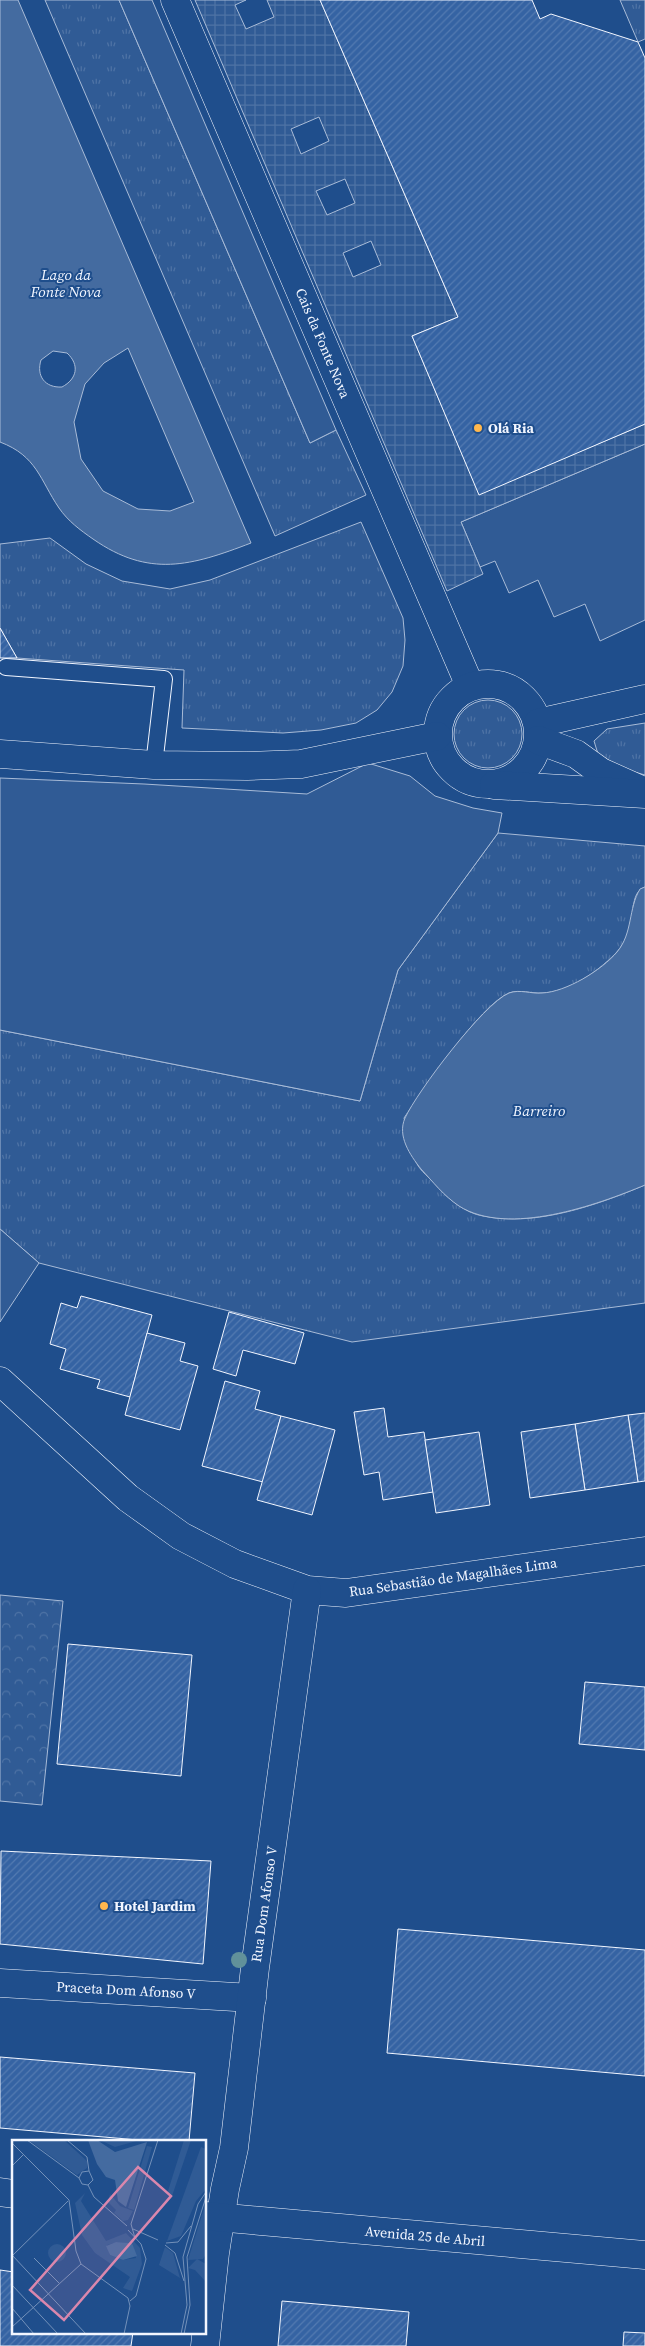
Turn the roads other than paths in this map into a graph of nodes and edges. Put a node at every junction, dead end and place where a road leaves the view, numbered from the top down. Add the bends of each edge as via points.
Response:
1 (175, 0) edge
2 (6, 667) dead end
3 (470, 686) junction
4 (645, 699) edge
5 (538, 731) junction
6 (437, 736) junction
7 (0, 754) edge
8 (154, 765) junction
9 (490, 784) junction
10 (645, 793) edge
11 (0, 1381) edge
12 (645, 1551) edge
13 (307, 1590) junction
14 (0, 1983) edge
15 (252, 1998) junction
16 (213, 2217) edge
17 (645, 2255) edge
18 (206, 2330) edge

1 - 3 street, Cais da Fonte Nova
2 - 8 lane via 164,679
3 - 5 street via 499,684 512,689 532,709
3 - 6 street via 456,694 446,706
4 - 5 street
5 - 9 street via 534,754 527,765 517,775
5 - 10 street via 601,772
6 - 8 street via 301,764
6 - 9 street via 448,766 460,776
7 - 8 street
9 - 10 street
11 - 13 street, Rua Sebastião de Magalhães Lima via 128,1498 181,1536 235,1564
12 - 13 street, Rua Sebastião de Magalhães Lima via 346,1593
13 - 15 street, Rua Dom Afonso V
14 - 15 street, Praceta Dom Afonso V
15 - 16 street, Rua Dom Afonso V via 234,2148
16 - 17 street, Avenida 25 de Abril
16 - 18 street, Rua Dom Afonso V

